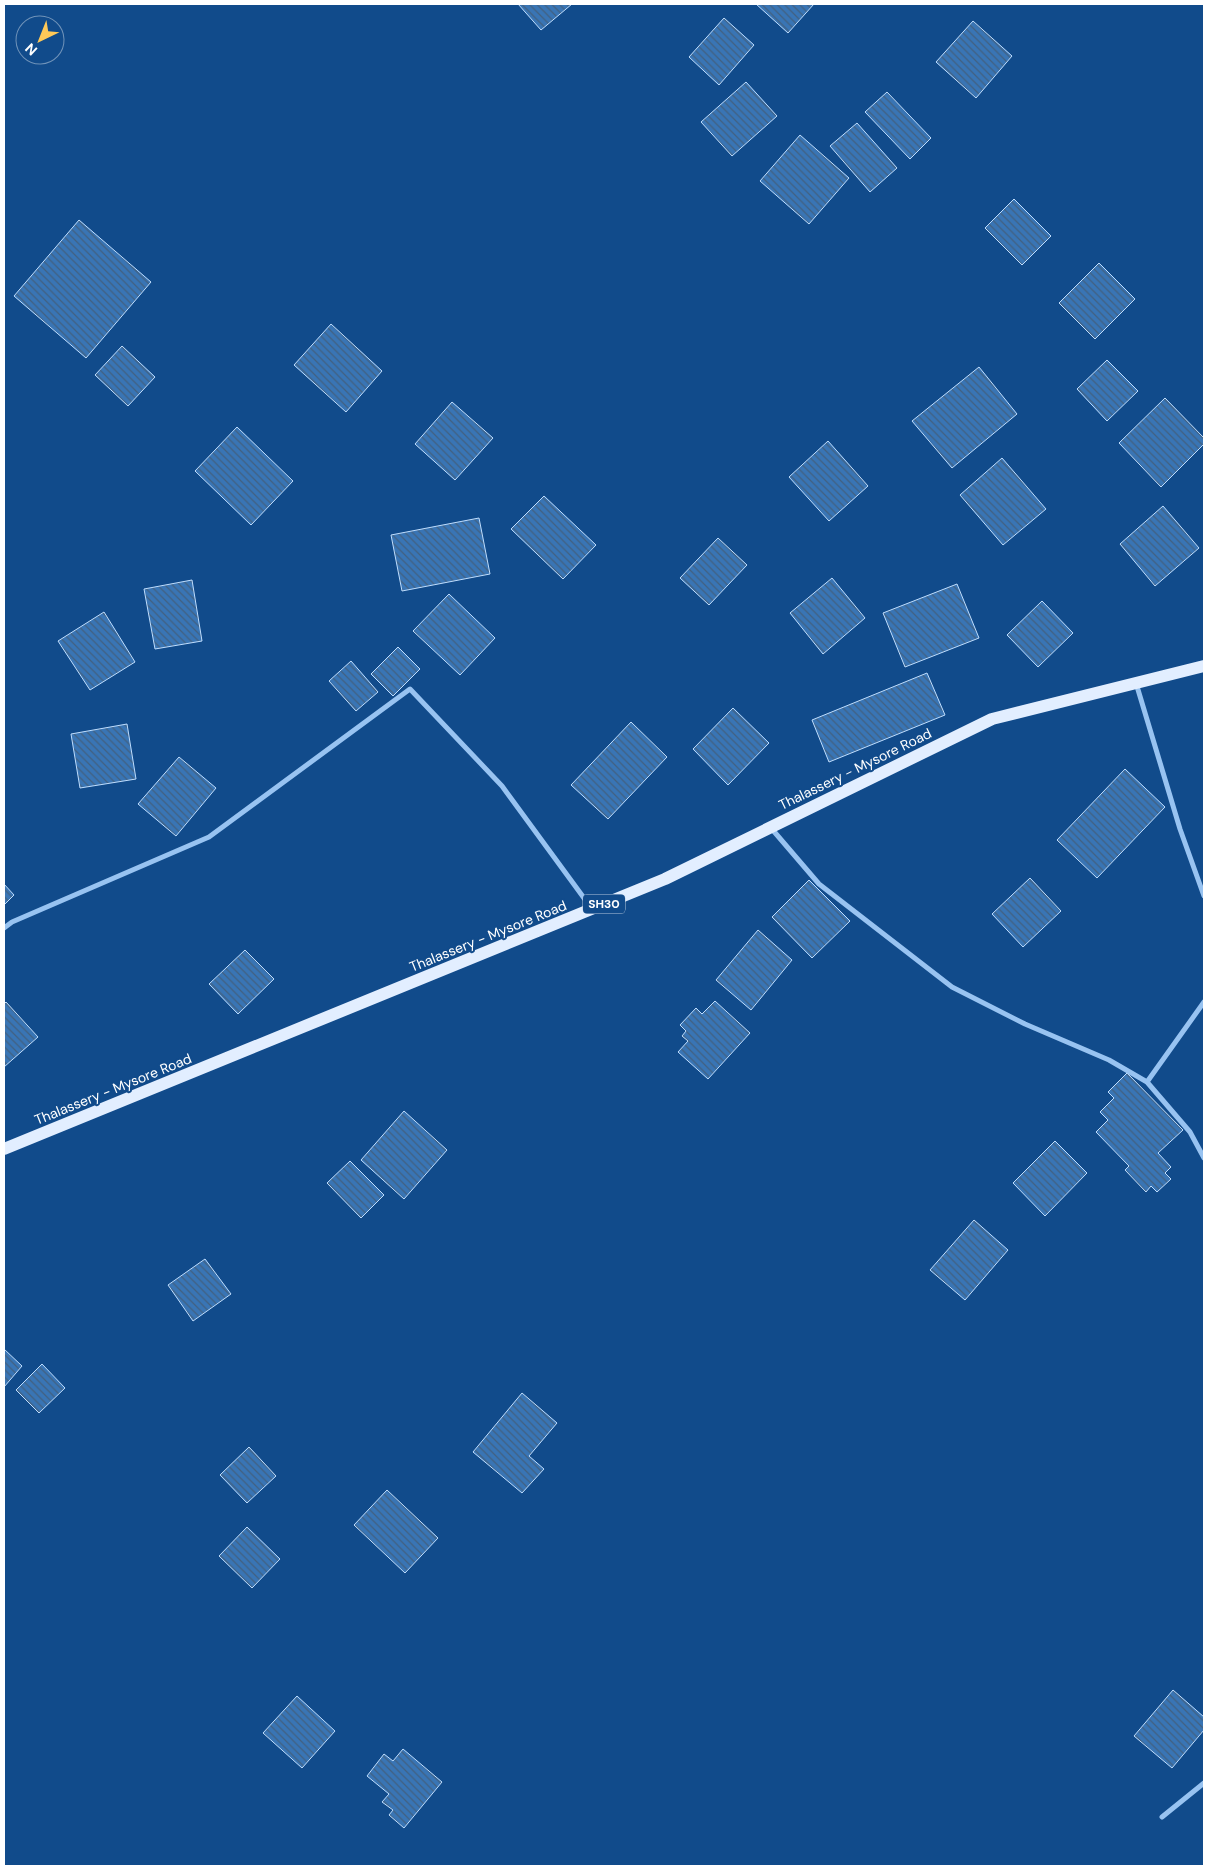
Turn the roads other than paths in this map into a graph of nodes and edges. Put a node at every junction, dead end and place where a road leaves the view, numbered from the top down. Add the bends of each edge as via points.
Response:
1 (1204, 666) edge
2 (1136, 683) junction
3 (771, 828) junction
4 (1204, 896) edge
5 (593, 909) junction
6 (4, 928) edge
7 (1204, 1002) edge
8 (1147, 1082) junction
9 (4, 1149) edge
10 (1204, 1158) edge
11 (1204, 1783) edge
12 (1162, 1817) dead end

1 - 2 main road, Thalassery - Mysore Road / SH30
2 - 3 main road, Thalassery - Mysore Road / SH30 via 992,719
2 - 4 street
3 - 5 main road, Thalassery - Mysore Road / SH30 via 665,879
3 - 8 street via 819,884 952,986 1025,1024 1109,1060
5 - 6 street via 502,786 410,690 209,837
5 - 9 main road, Thalassery - Mysore Road / SH30
7 - 8 street
8 - 10 street via 1190,1132
11 - 12 street

